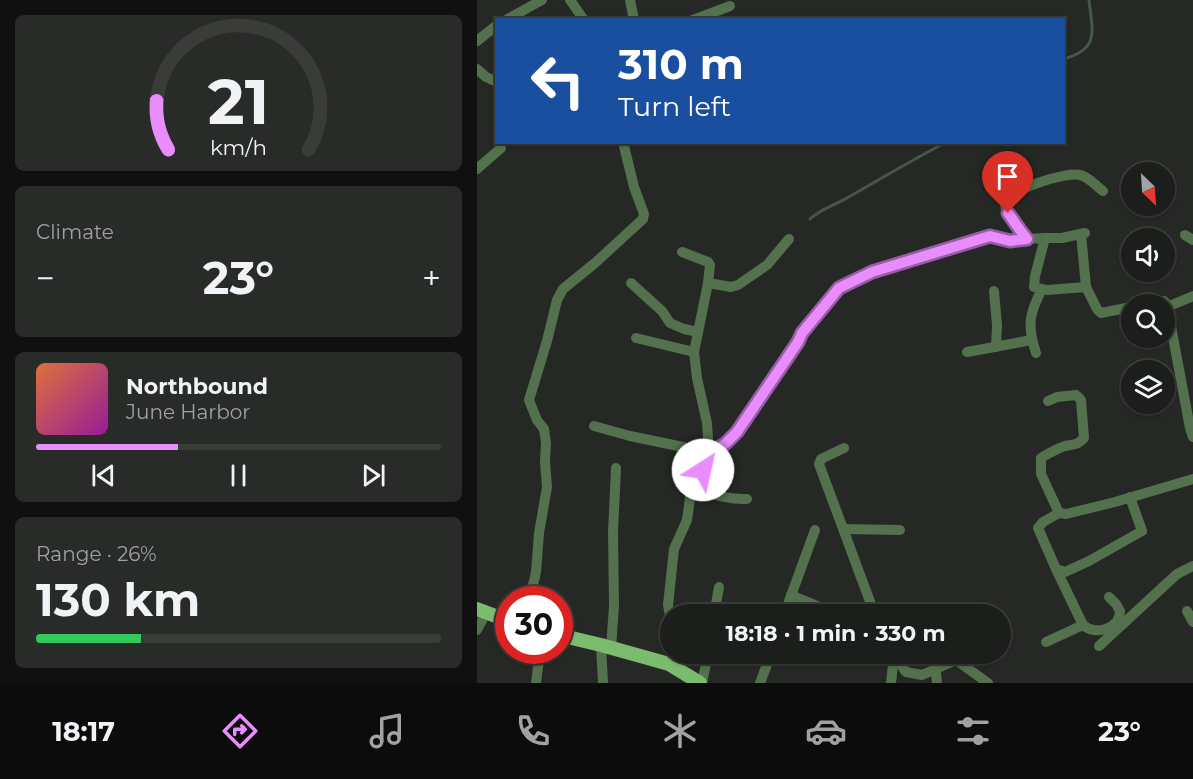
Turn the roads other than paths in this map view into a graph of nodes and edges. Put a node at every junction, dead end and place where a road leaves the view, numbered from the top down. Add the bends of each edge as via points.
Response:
1 (542, 0) edge
2 (570, 0) edge
3 (630, 0) edge
4 (730, 6) dead end
5 (509, 18) edge
6 (583, 18) edge
7 (634, 18) edge
8 (698, 18) edge
9 (495, 27) edge
10 (477, 41) edge
11 (477, 69) edge
12 (495, 81) edge
13 (623, 144) edge
14 (501, 148) dead end
15 (477, 169) edge
16 (1103, 191) dead end
17 (1045, 238) junction
18 (789, 239) dead end
19 (1027, 239) junction
20 (682, 252) dead end
21 (631, 283) dead end
22 (708, 283) junction
23 (1086, 287) junction
24 (1042, 289) junction
25 (994, 291) dead end
26 (1193, 296) edge
27 (1175, 304) edge
28 (1121, 309) edge
29 (698, 332) junction
30 (636, 338) dead end
31 (1032, 340) junction
32 (996, 347) junction
33 (1175, 347) edge
34 (694, 352) junction
35 (967, 352) dead end
36 (1036, 353) dead end
37 (1048, 401) dead end
38 (594, 426) dead end
39 (1193, 437) edge
40 (844, 448) dead end
41 (707, 455) junction
42 (616, 468) dead end
43 (1193, 479) edge
44 (695, 489) junction
45 (1130, 497) junction
46 (747, 499) dead end
47 (1059, 513) junction
48 (844, 529) junction
49 (815, 530) dead end
50 (900, 530) dead end
51 (1193, 566) edge
52 (1056, 569) junction
53 (532, 586) edge
54 (719, 587) dead end
55 (791, 595) junction
56 (1109, 597) dead end
57 (667, 604) edge
58 (716, 604) edge
59 (788, 604) edge
60 (813, 604) edge
61 (871, 604) edge
62 (481, 611) edge
63 (1187, 611) dead end
64 (1193, 622) edge
65 (1083, 625) junction
66 (477, 630) edge
67 (573, 638) edge
68 (1046, 642) dead end
69 (606, 646) junction
70 (1099, 646) dead end
71 (660, 657) edge
72 (538, 664) edge
73 (676, 664) edge
74 (706, 664) edge
75 (767, 664) edge
76 (893, 664) edge
77 (900, 664) edge
78 (935, 664) edge
79 (945, 664) edge
80 (967, 664) edge
81 (935, 669) junction
82 (536, 683) edge
83 (603, 683) edge
84 (701, 683) edge
85 (760, 683) edge
86 (891, 683) edge
87 (937, 683) edge
88 (988, 683) edge

1 - 5 street
2 - 6 street
3 - 7 street
4 - 8 street
9 - 10 street
11 - 12 street
13 - 53 street via 643,219 563,289 529,400 544,429 546,443 546,494
14 - 15 street
16 - 19 street via 1079,174 1056,177 1011,195 1005,205
17 - 19 street
17 - 23 street via 1083,233
17 - 24 street via 1034,287
18 - 22 street via 768,265 738,285
19 - 41 street via 1010,241 990,236 872,272 839,288 802,333 737,432
20 - 22 street via 708,262
21 - 29 street via 670,323
22 - 29 street
23 - 24 street
23 - 28 street via 1101,313
24 - 31 street via 1030,315
25 - 32 street
26 - 27 street
29 - 34 street
30 - 34 street
31 - 32 street
31 - 36 street
32 - 35 street
33 - 39 street
34 - 41 street via 707,423
37 - 47 street via 1076,394 1081,400 1084,438 1041,458 1041,474
38 - 41 street via 683,447 690,454
40 - 48 street via 821,459 819,464
41 - 44 street
42 - 69 street via 614,606
43 - 45 street
44 - 46 street
44 - 57 street via 674,549
45 - 47 street
45 - 52 street via 1142,531 1065,572
47 - 52 street via 1038,528
48 - 50 street
48 - 61 street
49 - 55 street
51 - 70 street via 1177,574
52 - 65 street
54 - 58 street
55 - 59 street
55 - 60 street
56 - 65 street via 1120,611 1119,620 1098,631
62 - 66 street
63 - 64 street
65 - 68 street
67 - 69 main road
69 - 71 main road
69 - 83 street
72 - 82 street
73 - 84 main road
74 - 84 street
75 - 85 street
76 - 86 street
77 - 81 street via 906,672 922,675
78 - 81 street
79 - 81 street
80 - 88 street
81 - 87 street

